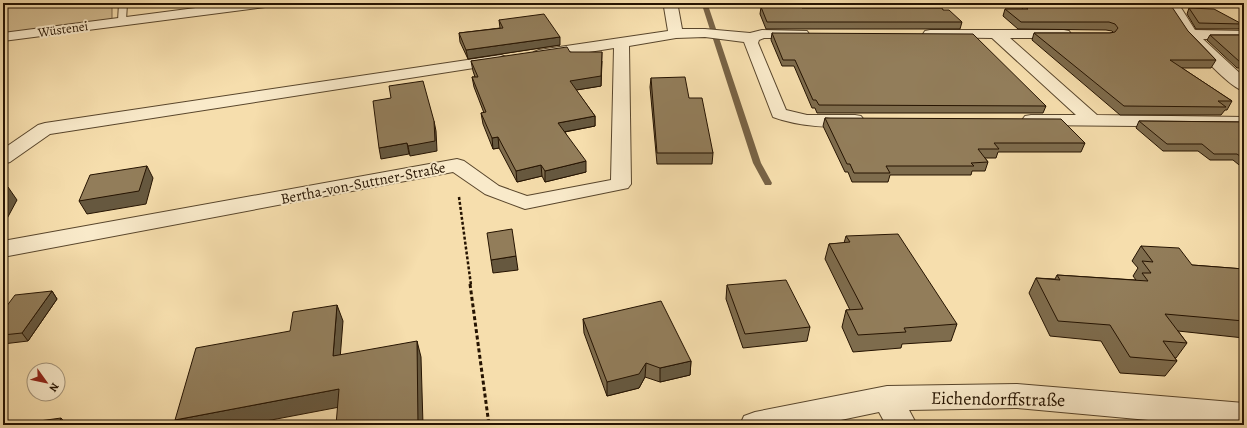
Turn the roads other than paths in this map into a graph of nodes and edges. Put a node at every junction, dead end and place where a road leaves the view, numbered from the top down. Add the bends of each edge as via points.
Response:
1 (123, 3) edge
2 (265, 3) edge
3 (674, 3) edge
4 (1171, 3) edge
5 (122, 21) junction
6 (676, 34) junction
7 (817, 34) edge
8 (918, 34) edge
9 (996, 34) junction
10 (1190, 34) junction
11 (1082, 35) edge
12 (1244, 35) edge
13 (3, 37) edge
14 (752, 38) junction
15 (622, 43) junction
16 (1244, 86) edge
17 (871, 120) edge
18 (1013, 120) edge
19 (1092, 120) junction
20 (1244, 122) edge
21 (3, 158) edge
22 (3, 249) edge
23 (887, 398) junction
24 (1244, 416) edge
25 (755, 425) edge
26 (902, 425) edge

1 - 5 lane
2 - 5 street, Wüstenei
3 - 6 street via 672,7
4 - 10 street
5 - 13 street, Wüstenei
6 - 14 street via 706,33
6 - 15 street
7 - 14 street via 762,34
8 - 9 street
9 - 11 street
9 - 19 street
10 - 12 street
10 - 16 street
14 - 17 street via 751,43 779,113 808,120
15 - 21 street via 44,128
15 - 22 street, Bertha-von-Suttner-Straße via 621,184 525,203 492,190 457,165
18 - 19 street
19 - 20 street
23 - 24 street, Eichendorffstraße via 1017,396
23 - 25 street, Eichendorffstraße
23 - 26 street

